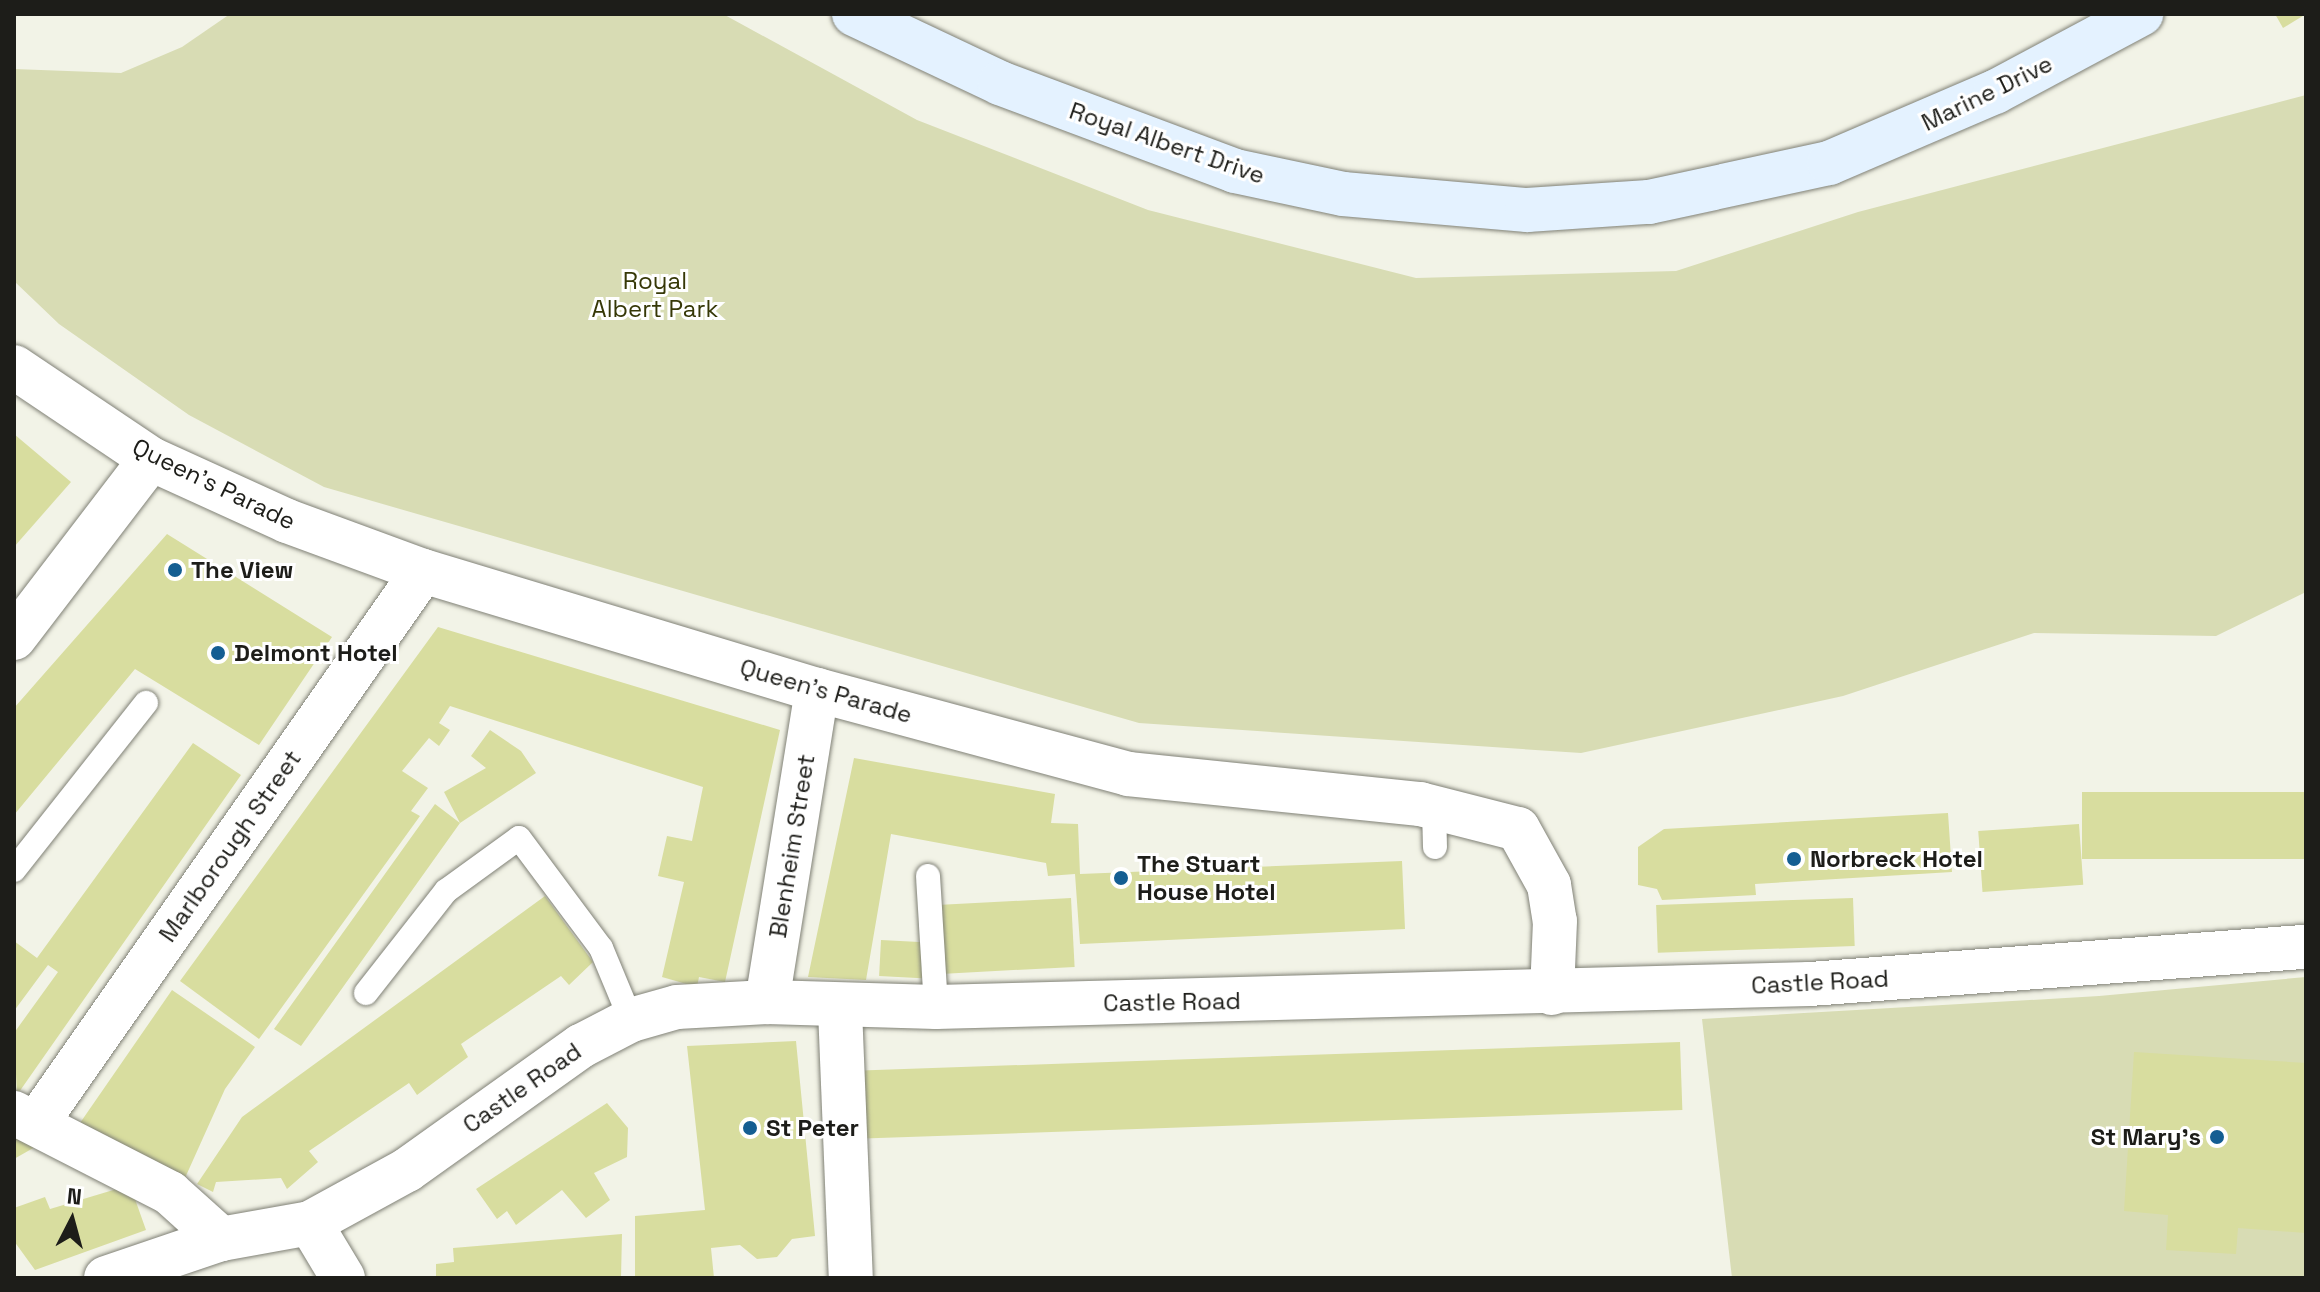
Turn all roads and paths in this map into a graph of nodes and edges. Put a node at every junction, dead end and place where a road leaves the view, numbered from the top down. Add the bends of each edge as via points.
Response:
1 (854, 14) edge
2 (2141, 14) edge
3 (1829, 163) joint
4 (14, 367) edge
5 (151, 459) junction
6 (423, 571) junction
7 (14, 638) edge
8 (817, 690) junction
9 (146, 703) dead end
10 (14, 870) edge
11 (928, 876) dead end
12 (2306, 947) edge
13 (366, 993) dead end
14 (1552, 993) junction
15 (767, 1002) junction
16 (936, 1007) junction
17 (840, 1009) junction
18 (631, 1020) junction
19 (26, 1117) edge
20 (310, 1223) junction
21 (221, 1239) junction
22 (106, 1278) edge
23 (343, 1278) edge
24 (851, 1278) edge

1 - 3 street, Royal Albert Drive via 1130,136 1235,171 1343,194 1462,207 1609,205 1649,202
2 - 3 street, Marine Drive via 1995,92
4 - 5 street, Queen's Parade
5 - 6 street, Queen's Parade via 287,521
5 - 7 street
6 - 8 street, Queen's Parade
6 - 19 street, Marlborough Street
8 - 14 street, Queen's Parade via 1128,774 1434,827 1518,829 1538,859 1555,921
8 - 15 street, Blenheim Street
9 - 10 lane
11 - 16 lane
12 - 14 street, Castle Road via 1810,984
13 - 18 lane via 446,891 519,838 601,948
14 - 16 street, Castle Road
15 - 17 street, Castle Road
15 - 18 street, Castle Road via 677,1007
16 - 17 street, Castle Road
17 - 24 street
18 - 20 street, Castle Road via 581,1046 407,1170
19 - 21 street, Marlborough Street via 170,1193
20 - 21 street, Castle Road
20 - 23 street
21 - 22 street, Castle Road

